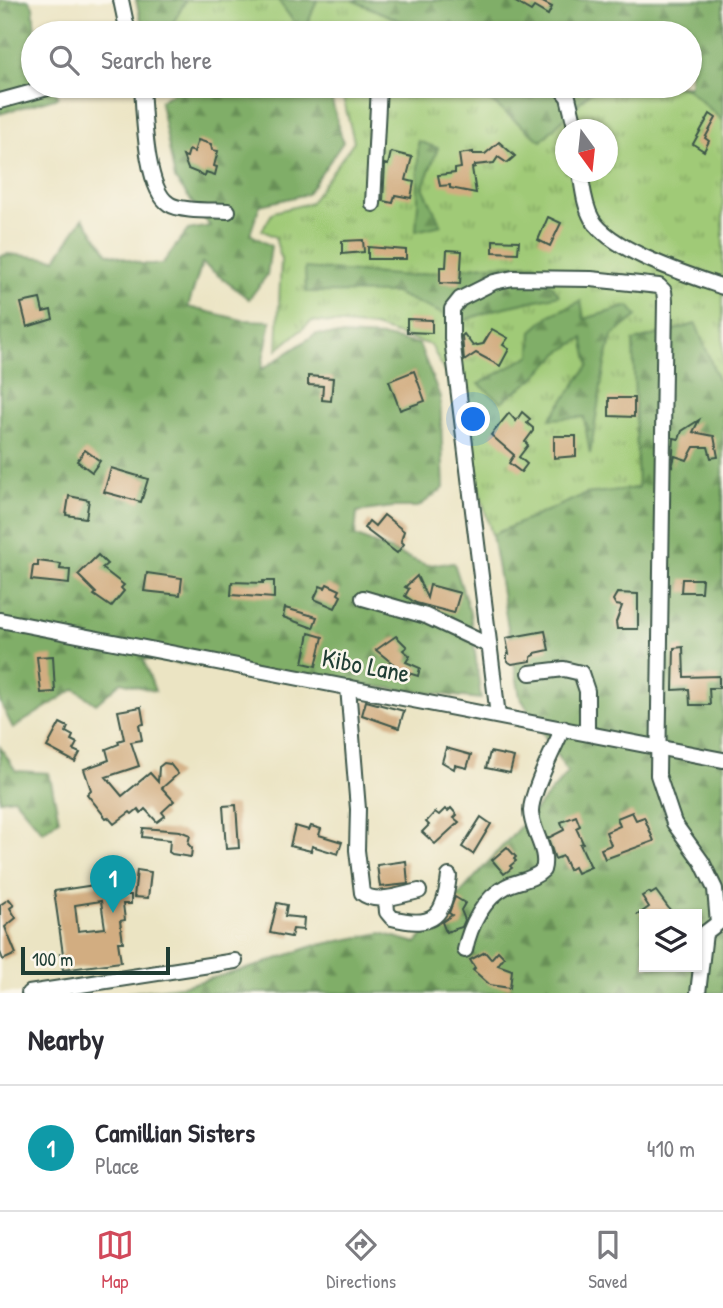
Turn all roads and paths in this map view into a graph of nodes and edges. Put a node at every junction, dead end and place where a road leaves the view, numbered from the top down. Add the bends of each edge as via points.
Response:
1 (121, 0) edge
2 (125, 21) edge
3 (21, 95) edge
4 (143, 98) edge
5 (378, 98) edge
6 (568, 98) edge
7 (0, 101) edge
8 (573, 119) edge
9 (582, 182) edge
10 (373, 204) dead end
11 (228, 211) dead end
12 (723, 287) edge
13 (363, 598) dead end
14 (0, 620) edge
15 (488, 645) junction
16 (530, 673) dead end
17 (348, 687) junction
18 (498, 716) junction
19 (563, 728) junction
20 (587, 733) junction
21 (659, 747) junction
22 (723, 760) edge
23 (449, 876) dead end
24 (419, 891) dead end
25 (386, 898) junction
26 (465, 950) dead end
27 (235, 961) dead end
28 (29, 993) edge
29 (698, 993) edge

1 - 2 street
3 - 7 street
4 - 11 street via 158,193 177,208
5 - 10 street
6 - 8 street
9 - 12 street via 586,207 606,235 673,270
13 - 15 street via 426,616
14 - 17 street, Kibo Lane
15 - 18 street
15 - 21 street via 452,309 474,290 513,278 659,286 665,300
16 - 20 street via 564,669 581,673 587,691
17 - 18 street, Kibo Lane
17 - 25 street via 362,893
18 - 19 street, Kibo Lane
19 - 20 street, Kibo Lane
19 - 26 street via 531,808 543,870 497,893 474,922
20 - 21 street, Kibo Lane
21 - 22 street, Kibo Lane
21 - 29 street via 658,775 674,823 715,888 718,923 705,933
23 - 25 street via 445,904 428,920 392,918
24 - 25 street
27 - 28 street

